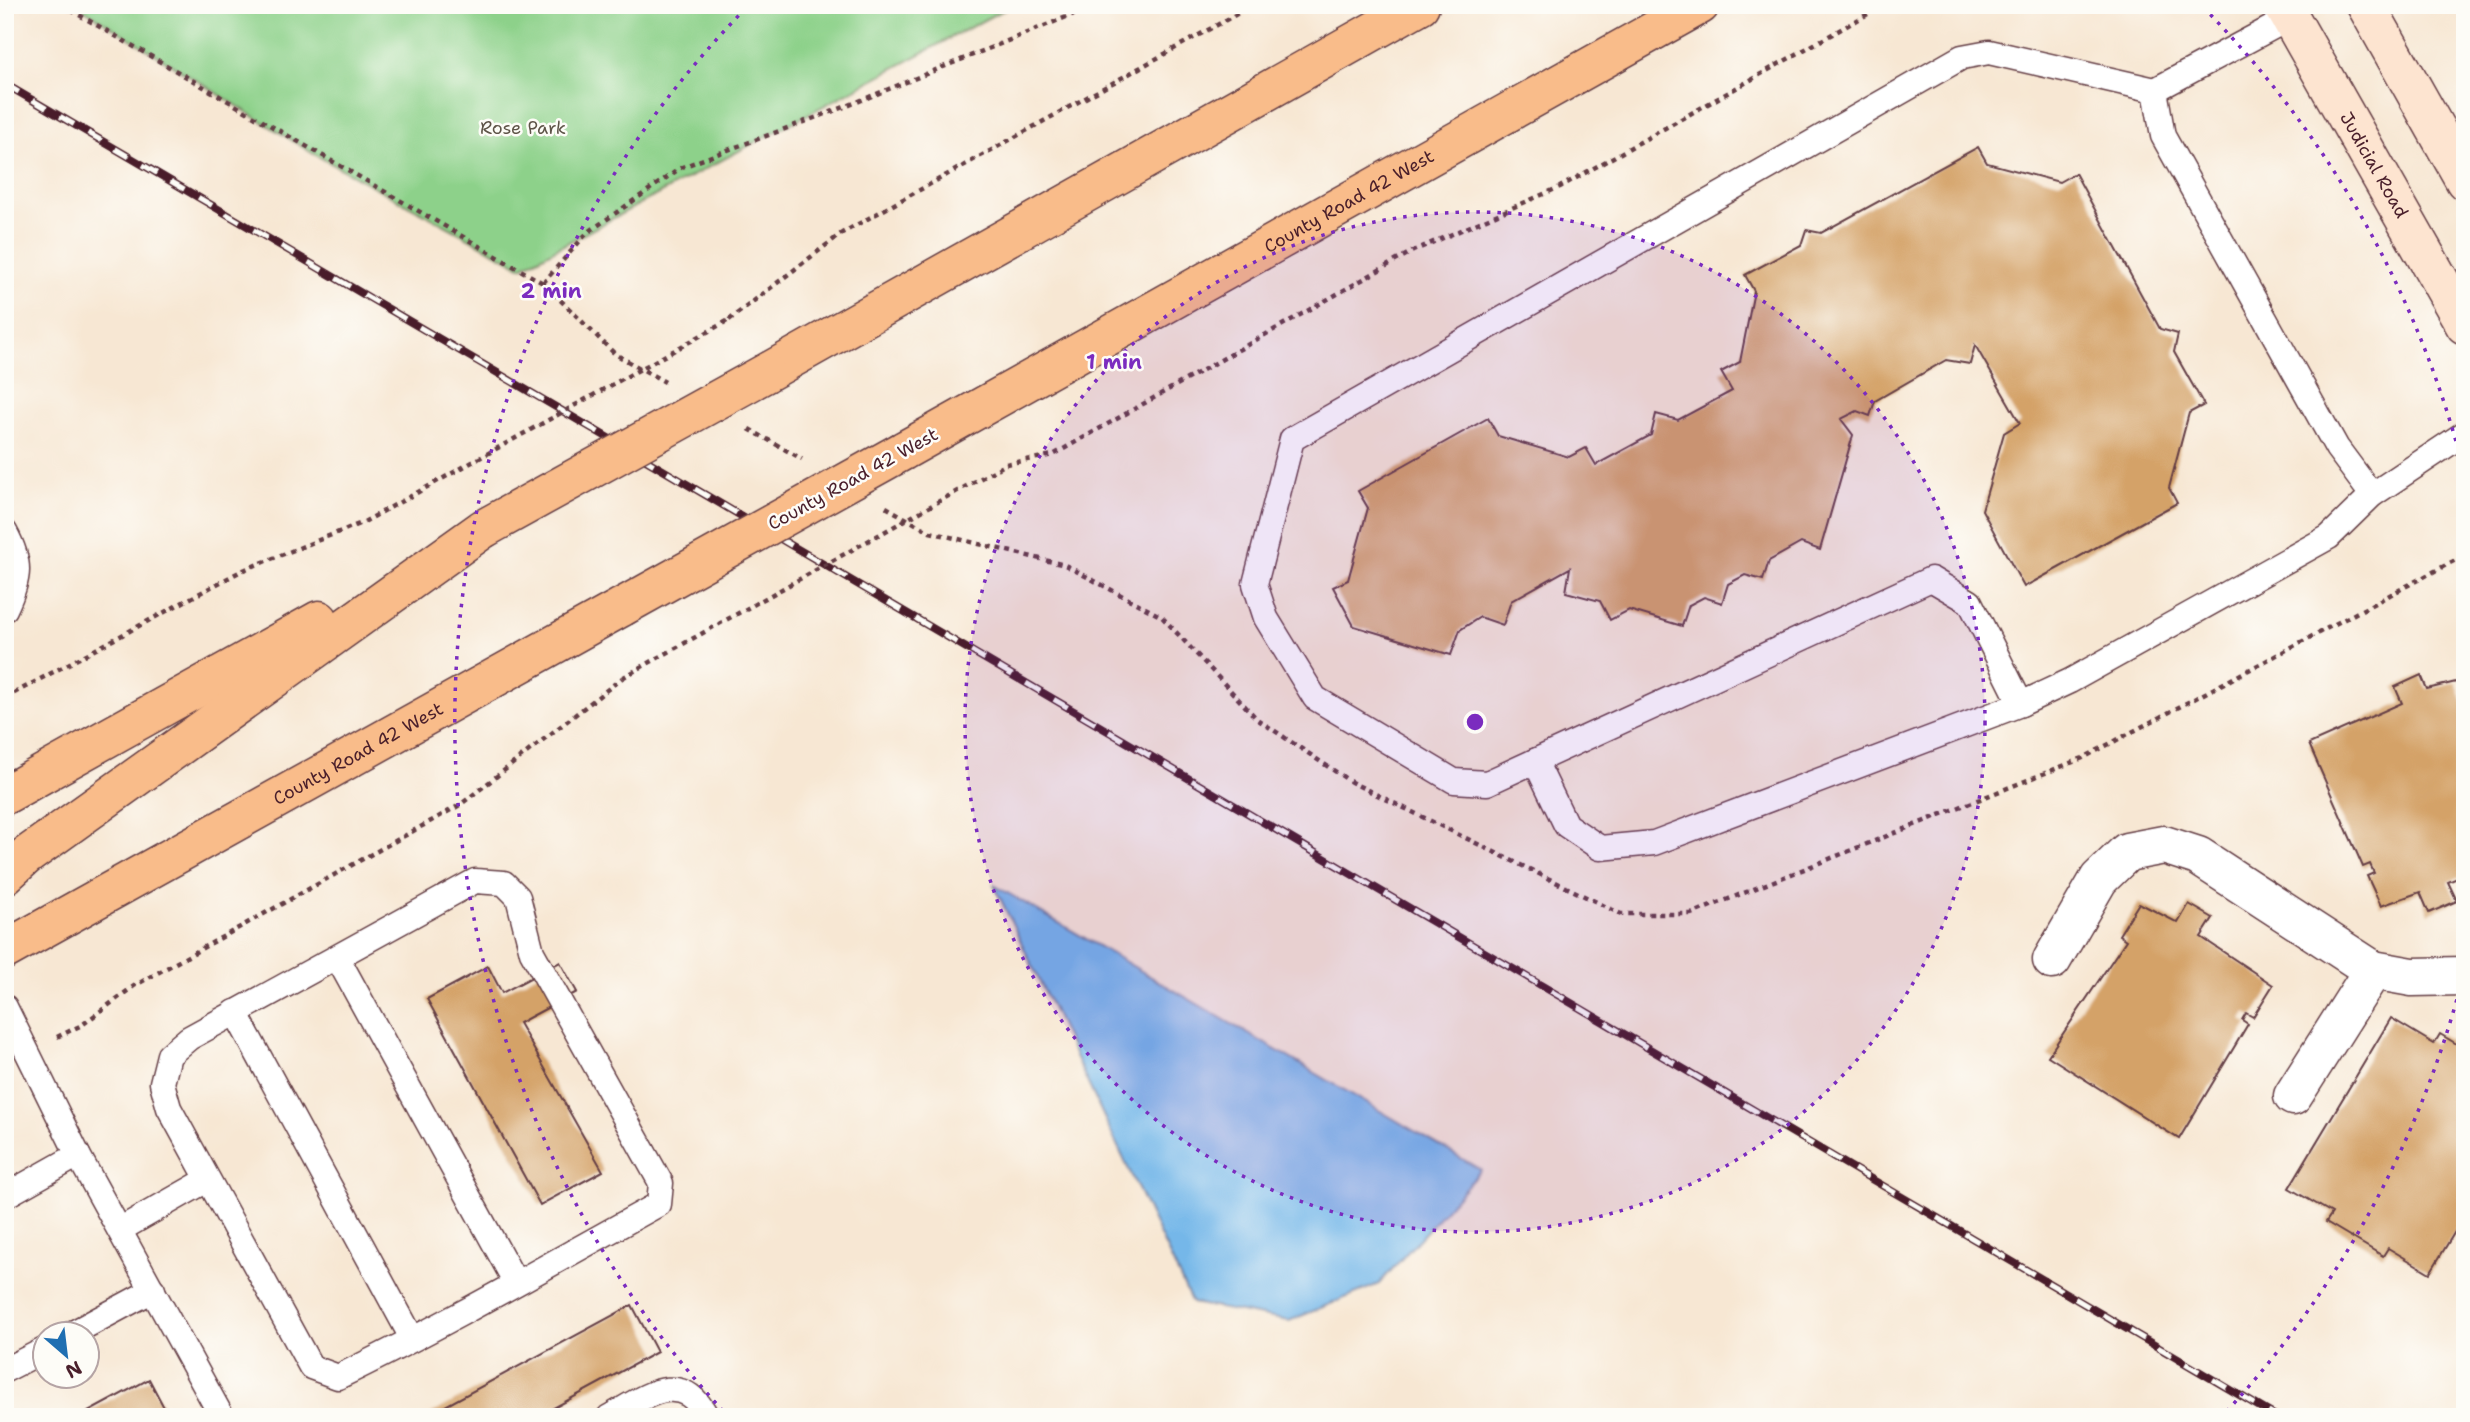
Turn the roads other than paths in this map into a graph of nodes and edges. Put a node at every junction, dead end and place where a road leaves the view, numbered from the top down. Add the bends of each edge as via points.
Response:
1 (1420, 5) edge
2 (1700, 5) edge
3 (2366, 5) edge
4 (2287, 12) edge
5 (2155, 90) junction
6 (2465, 181) edge
7 (2465, 325) edge
8 (2465, 433) edge
9 (2372, 495) junction
10 (483, 529) junction
11 (5, 532) edge
12 (5, 609) edge
13 (2021, 704) junction
14 (1535, 761) junction
15 (5, 794) edge
16 (5, 875) edge
17 (5, 950) edge
18 (337, 957) junction
19 (2052, 960) dead end
20 (2373, 970) junction
21 (2465, 976) edge
22 (5, 1007) edge
23 (235, 1012) junction
24 (2293, 1096) dead end
25 (79, 1155) junction
26 (207, 1180) junction
27 (5, 1196) edge
28 (121, 1228) junction
29 (516, 1283) junction
30 (153, 1290) junction
31 (98, 1320) edge
32 (412, 1338) junction
33 (32, 1356) edge
34 (5, 1370) edge
35 (222, 1417) edge
36 (609, 1417) edge
37 (707, 1417) edge

1 - 10 highway, bridge
2 - 17 highway, County Road 42 West, bridge
3 - 6 street
4 - 5 lane
4 - 7 street, Judicial Road
5 - 9 lane via 2163,136 2337,448
5 - 14 lane via 1989,52 1962,57 1292,439 1255,584 1266,618 1315,698 1454,781 1487,783
8 - 9 lane
9 - 13 lane via 2329,537
10 - 15 highway
10 - 16 highway
11 - 12 lane via 19,575
13 - 14 lane via 1654,843 1600,848 1566,825
13 - 14 lane via 1970,603 1931,579
18 - 23 lane
18 - 29 lane
18 - 29 lane via 475,881 504,883 518,897 532,952 661,1183 659,1204
19 - 20 street via 2099,879 2127,852 2164,845 2198,856
20 - 21 street via 2412,977
20 - 24 street
22 - 25 lane
23 - 26 lane via 169,1055 162,1083 169,1108
23 - 32 lane
25 - 27 lane
25 - 28 lane
26 - 28 lane
26 - 32 lane via 311,1367 338,1377
28 - 30 lane
29 - 32 lane
30 - 31 lane
30 - 35 lane
33 - 34 lane
36 - 37 lane via 661,1388 684,1391 697,1399

